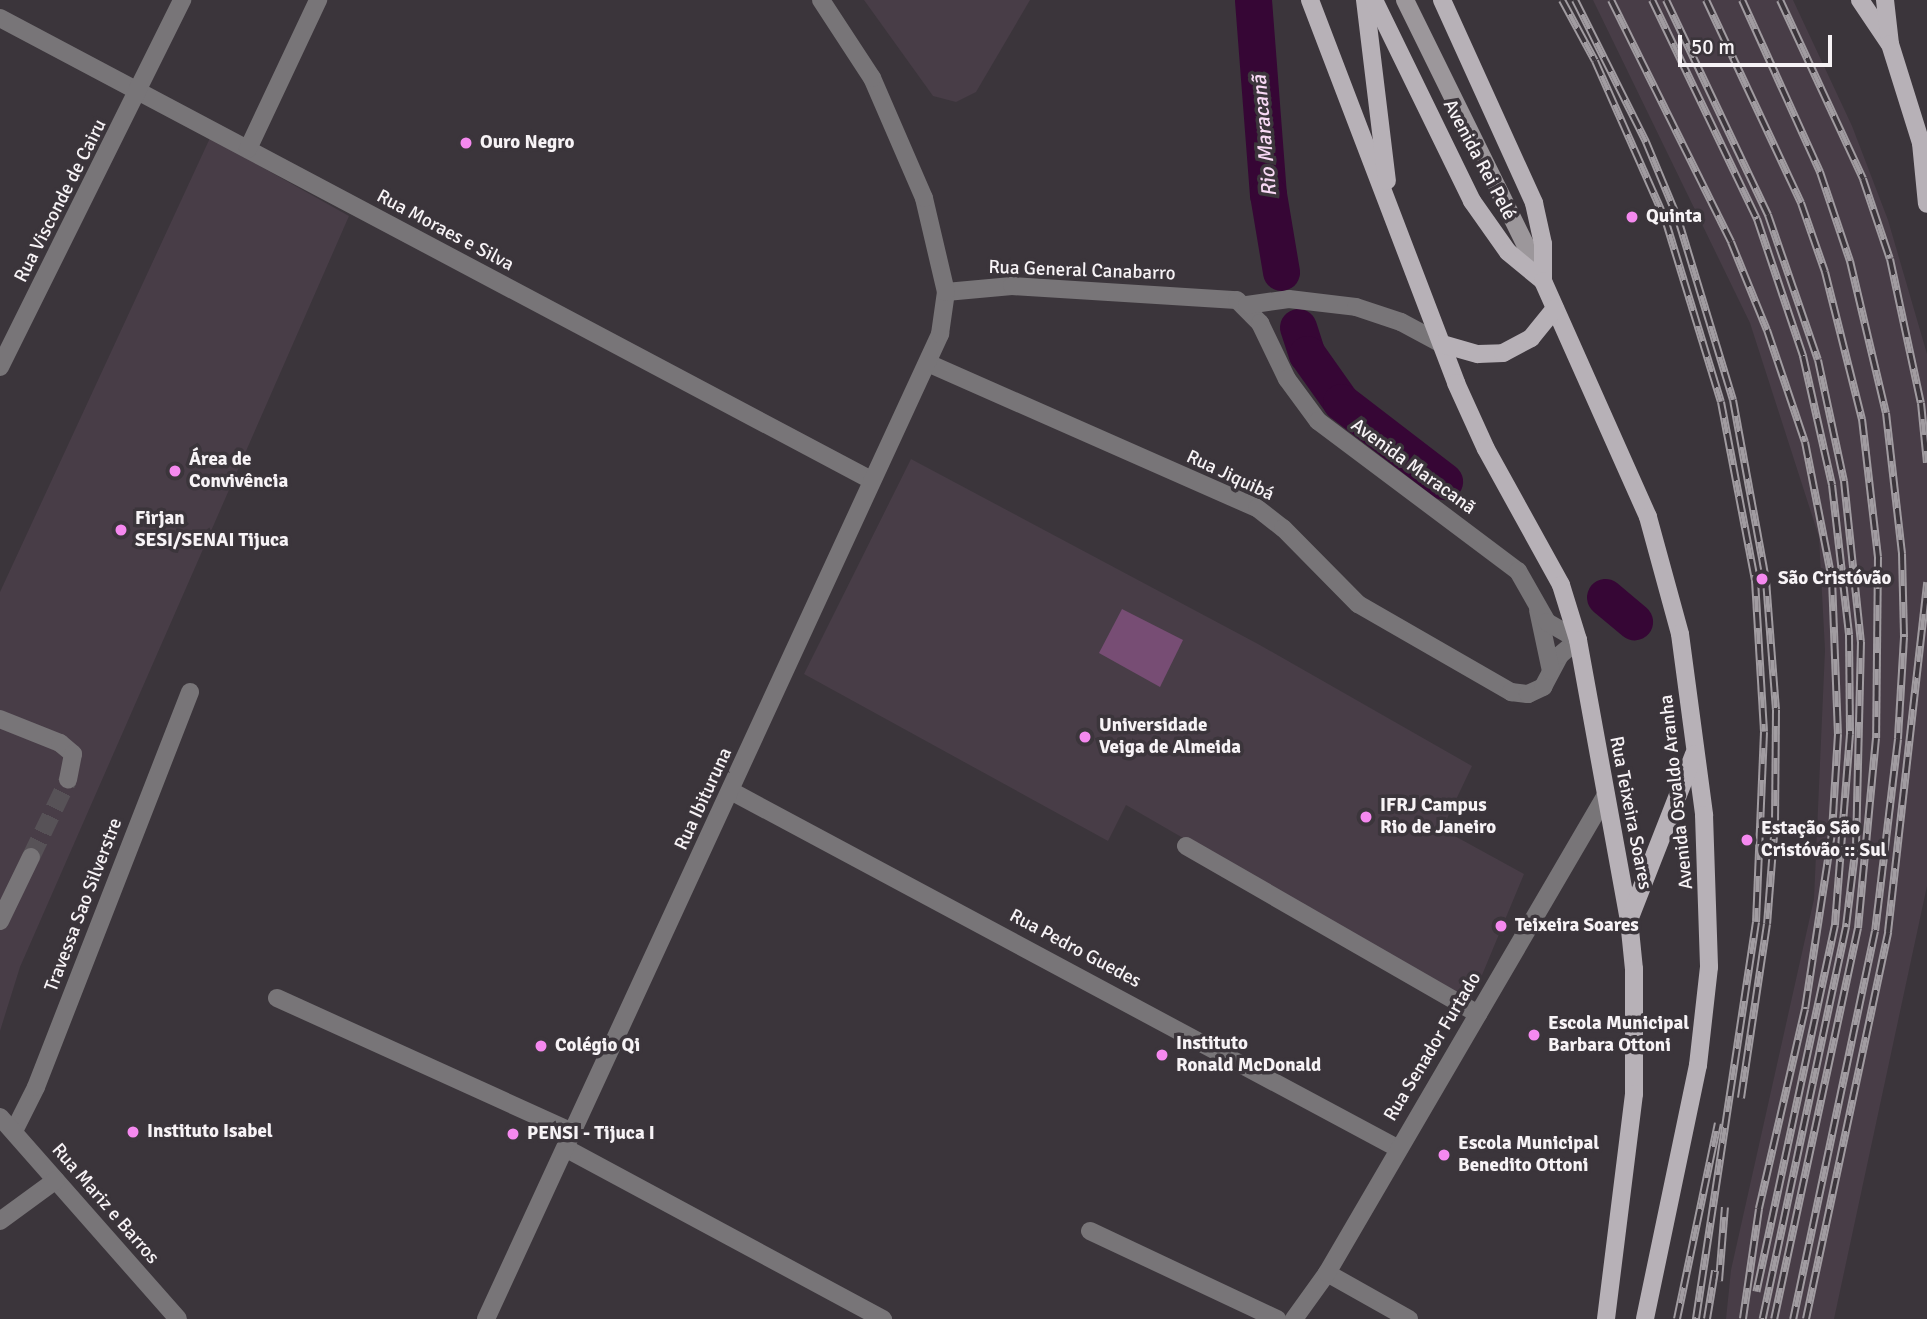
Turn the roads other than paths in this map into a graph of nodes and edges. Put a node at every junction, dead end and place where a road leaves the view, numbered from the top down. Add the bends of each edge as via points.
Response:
1 (182, 0) edge
2 (318, 0) edge
3 (821, 0) edge
4 (1310, 0) edge
5 (1365, 0) edge
6 (1374, 0) edge
7 (1405, 0) edge
8 (1442, 0) edge
9 (1860, 0) edge
10 (1885, 0) edge
11 (0, 18) edge
12 (1890, 44) junction
13 (140, 91) junction
14 (1924, 146) edge
15 (248, 149) junction
16 (1389, 202) junction
17 (1927, 204) edge
18 (1543, 281) junction
19 (946, 292) junction
20 (1247, 305) junction
21 (1555, 308) junction
22 (1442, 344) junction
23 (930, 364) junction
24 (0, 367) edge
25 (872, 480) junction
26 (1535, 600) junction
27 (1578, 640) junction
28 (1551, 675) junction
29 (190, 692) dead end
30 (0, 719) edge
31 (1696, 747) junction
32 (68, 780) tunnel mouth
33 (731, 791) junction
34 (1606, 795) junction
35 (1186, 846) dead end
36 (31, 856) tunnel mouth
37 (1629, 920) junction
38 (0, 921) edge
39 (277, 998) dead end
40 (1478, 1014) junction
41 (0, 1117) edge
42 (14, 1131) junction
43 (571, 1141) junction
44 (1397, 1148) junction
45 (56, 1180) junction
46 (0, 1221) edge
47 (1090, 1231) dead end
48 (1327, 1273) junction
49 (178, 1319) edge
50 (486, 1319) edge
51 (883, 1319) edge
52 (1277, 1319) edge
53 (1294, 1319) edge
54 (1409, 1319) edge
55 (1606, 1319) edge
56 (1645, 1319) edge

1 - 13 street, Rua Visconde de Cairu
2 - 15 street
3 - 19 street via 872,78 900,135 940,251
4 - 16 main road
5 - 16 main road
6 - 18 main road, Avenida Rei Pelé via 1472,201 1508,252
7 - 18 main road
8 - 18 main road, Avenida Rei Pelé via 1534,203 1543,244
9 - 12 main road
10 - 12 main road
11 - 13 street, Rua Moraes e Silva
12 - 14 main road
13 - 15 street, Rua Moraes e Silva
13 - 24 street, Rua Visconde de Cairu
14 - 17 main road
15 - 25 street, Rua Moraes e Silva
16 - 22 main road
18 - 21 main road, Avenida Osvaldo Aranha
19 - 20 street, Rua General Canabarro via 1031,287 1227,296
19 - 23 street, Rua Ibituruna
20 - 22 street, Rua General Canabarro via 1289,299 1356,307 1401,322
20 - 26 street, Avenida Maracanã via 1287,379 1318,421 1513,567
21 - 22 main road via 1538,332 1503,353 1478,354
21 - 31 main road, Avenida Osvaldo Aranha via 1657,545 1680,634
22 - 27 main road, Rua Teixeira Soares via 1486,449 1561,585
23 - 25 street, Rua Ibituruna
23 - 28 street, Rua Jiquibá via 1257,508 1358,604 1511,692 1533,692
25 - 33 street, Rua Ibituruna
26 - 27 street, Avenida Maracanã via 1551,627
26 - 28 street
27 - 28 street, Rua Jiquibá via 1560,655
27 - 34 main road, Rua Teixeira Soares
29 - 42 street, Travessa Sao Silverstre via 36,1087
30 - 32 street via 60,743 73,754
31 - 37 main road via 1675,812
31 - 56 main road, Avenida Osvaldo Aranha via 1709,889 1709,967 1698,1065
33 - 43 street, Rua Ibituruna
33 - 44 street, Rua Pedro Guedes
34 - 37 main road, Rua Teixeira Soares
34 - 40 street, Rua Senador Furtado
35 - 40 street
36 - 38 street
37 - 55 main road, Rua Teixeira Soares via 1634,1094
39 - 43 street
40 - 44 street, Rua Senador Furtado
41 - 42 street, Rua Mariz e Barros
42 - 45 street, Rua Mariz e Barros
43 - 50 street, Rua Ibituruna
43 - 51 street
44 - 48 street, Rua Senador Furtado
45 - 46 street
45 - 49 street, Rua Mariz e Barros
47 - 52 street
48 - 53 street, Rua Senador Furtado
48 - 54 street

